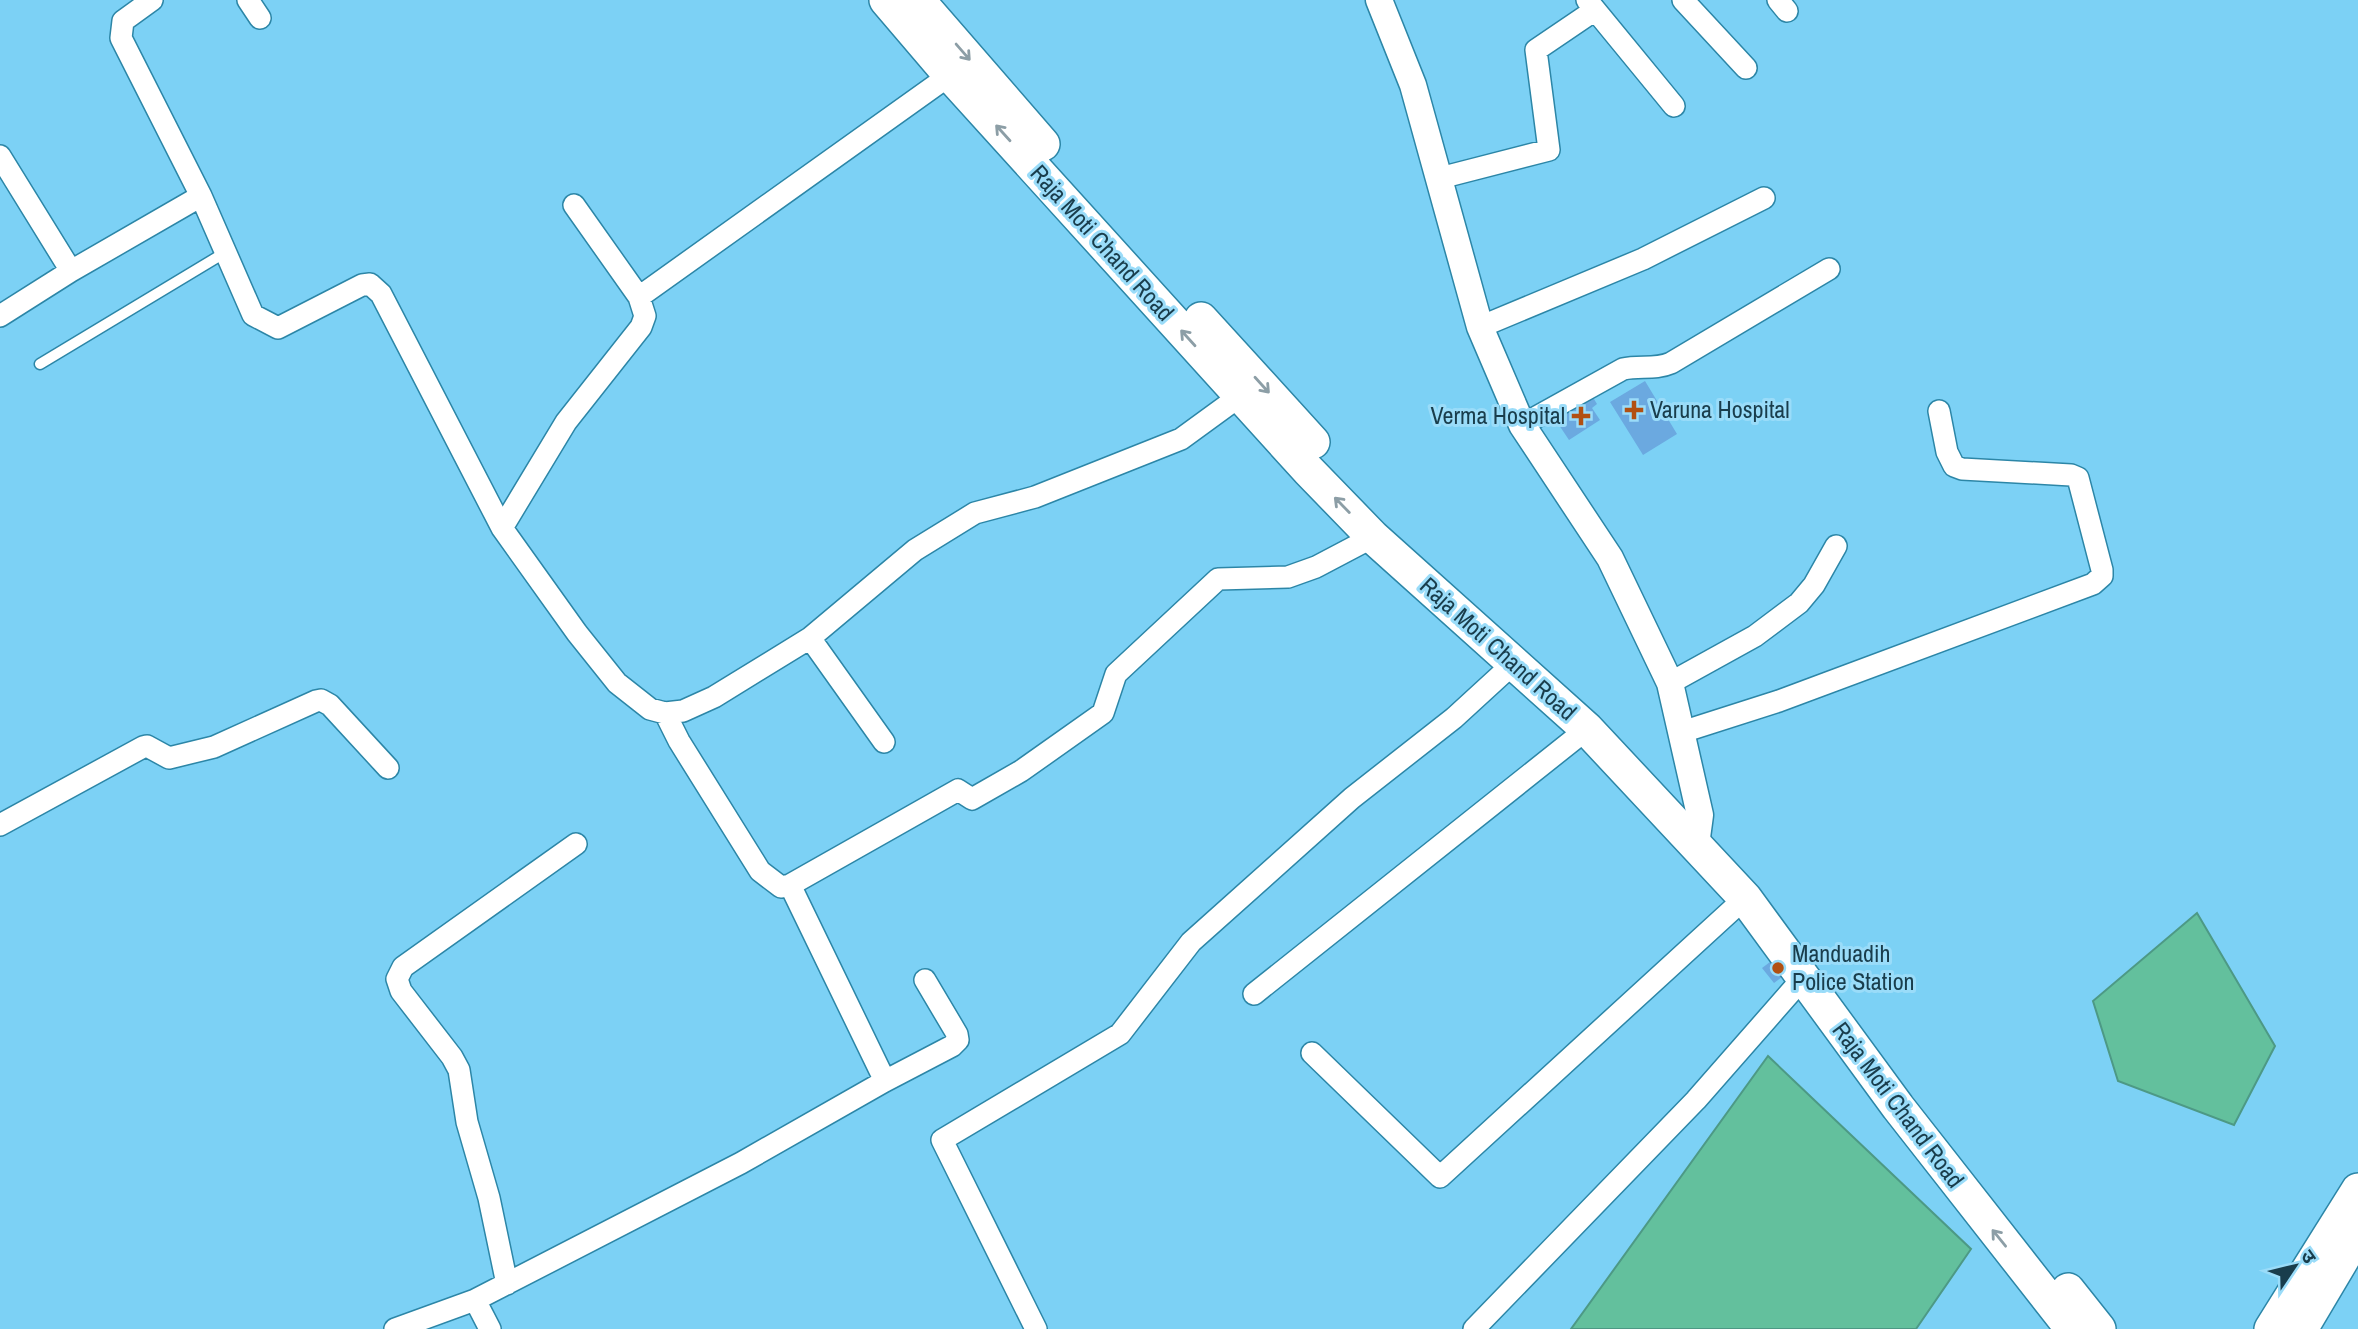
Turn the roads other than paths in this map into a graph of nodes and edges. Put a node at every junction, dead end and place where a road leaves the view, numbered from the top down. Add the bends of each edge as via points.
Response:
1 (152, 0) edge
2 (248, 0) edge
3 (886, 0) edge
4 (918, 0) edge
5 (1378, 0) edge
6 (1683, 0) edge
7 (1591, 5) edge
8 (260, 18) dead end
9 (1746, 68) dead end
10 (950, 75) junction
11 (1674, 106) dead end
12 (0, 156) edge
13 (1440, 178) junction
14 (201, 196) junction
15 (1763, 198) dead end
16 (574, 205) dead end
17 (226, 252) junction
18 (1829, 269) dead end
19 (71, 271) junction
20 (639, 297) junction
21 (0, 316) edge
22 (1480, 327) junction
23 (40, 363) dead end
24 (1240, 396) junction
25 (1939, 411) dead end
26 (1522, 425) junction
27 (502, 528) junction
28 (1373, 537) junction
29 (1836, 546) dead end
30 (810, 638) junction
31 (1514, 663) junction
32 (1670, 683) junction
33 (665, 713) junction
34 (1587, 729) junction
35 (1682, 732) junction
36 (884, 742) dead end
37 (388, 768) dead end
38 (0, 825) edge
39 (1698, 830) junction
40 (576, 844) dead end
41 (790, 886) junction
42 (1745, 898) junction
43 (1803, 978) junction
44 (925, 980) dead end
45 (1254, 994) dead end
46 (1312, 1053) dead end
47 (886, 1081) junction
48 (2358, 1190) edge
49 (2358, 1233) edge
50 (507, 1283) junction
51 (475, 1300) junction
52 (395, 1329) edge
53 (490, 1329) edge
54 (1036, 1329) edge
55 (1474, 1329) edge
56 (2072, 1329) edge
57 (2099, 1329) edge
58 (2271, 1329) edge
59 (2301, 1329) edge

1 - 14 street via 122,21 121,38
2 - 8 street
3 - 10 main road, Raja Moti Chand Road
4 -> 39 main road via 1077,183 1334,465 1417,549 1556,674
5 - 13 street via 1413,85
6 - 9 street
7 - 11 street
7 - 13 street via 1536,50 1549,150
10 - 20 street
24 -> 10 main road, Raja Moti Chand Road
12 - 19 street
13 - 22 street
14 - 17 street
14 - 19 street
15 - 22 street via 1643,259
16 - 20 street
17 - 23 lane
17 - 27 street via 253,315 278,328 362,285 370,284 381,294
18 - 26 street via 1671,363 1623,369
19 - 21 street
20 - 27 street via 645,316 641,327 566,422
22 - 26 street
28 -> 24 main road, Raja Moti Chand Road
24 - 30 street via 1181,439 1035,497 975,513 915,550
25 - 35 street via 1954,466 2078,478 2102,570 2099,580 1779,701
26 - 32 street via 1610,558
27 - 33 street via 617,683 650,709
28 - 31 main road, Raja Moti Chand Road
28 - 41 street via 1288,576 1218,579 1116,674 1103,713 972,799 958,790
29 - 32 street via 1800,603 1755,636
30 - 33 street via 714,697
30 - 36 street
31 - 34 main road, Raja Moti Chand Road
31 - 54 street via 1454,718 1352,798 1191,942 1120,1034 942,1140
32 - 35 street
33 - 41 street via 760,871 782,887
34 - 39 main road, Raja Moti Chand Road
34 - 45 street
35 - 39 street
37 - 38 street via 321,700 203,751 169,758 143,747
39 - 42 main road, Raja Moti Chand Road
39 - 57 main road via 1762,887 1957,1149
40 - 50 street via 402,967 397,979 459,1070 467,1122
41 - 47 street
42 - 43 main road, Raja Moti Chand Road
42 - 46 street via 1440,1177
43 - 55 street via 1696,1100
56 -> 43 main road, Raja Moti Chand Road
44 - 47 street via 957,1040
47 - 50 street via 741,1163
48 - 58 main road
49 - 59 main road
50 - 51 street
51 - 52 street
51 - 53 street

